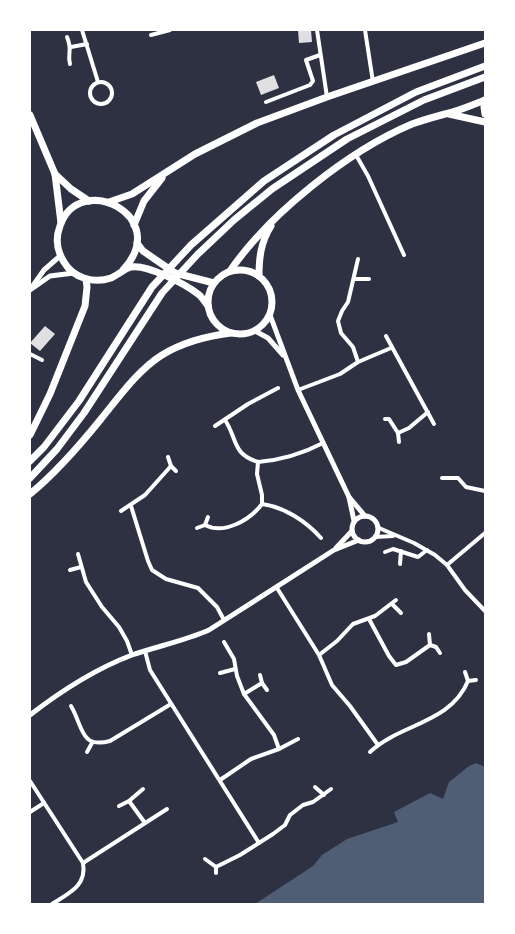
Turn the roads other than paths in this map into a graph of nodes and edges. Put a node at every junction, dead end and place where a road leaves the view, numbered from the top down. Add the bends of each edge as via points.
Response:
1 (82, 30) edge
2 (170, 30) edge
3 (317, 30) edge
4 (366, 30) edge
5 (151, 36) dead end
6 (67, 37) dead end
7 (485, 43) edge
8 (87, 44) junction
9 (72, 47) junction
10 (320, 55) junction
11 (70, 64) dead end
12 (485, 66) edge
13 (485, 77) edge
14 (98, 82) junction
15 (373, 82) junction
16 (327, 97) junction
17 (485, 100) edge
18 (266, 102) dead end
19 (447, 114) junction
20 (485, 114) edge
21 (30, 115) edge
22 (485, 122) edge
23 (356, 155) junction
24 (166, 173) junction
25 (55, 174) junction
26 (89, 201) junction
27 (109, 202) junction
28 (277, 218) junction
29 (61, 223) junction
30 (134, 225) junction
31 (137, 243) junction
32 (404, 255) dead end
33 (60, 256) junction
34 (358, 260) dead end
35 (123, 270) junction
36 (230, 271) junction
37 (74, 273) junction
38 (259, 276) junction
39 (86, 279) junction
40 (355, 279) junction
41 (368, 279) dead end
42 (214, 283) junction
43 (30, 291) edge
44 (208, 306) junction
45 (270, 315) junction
46 (256, 331) junction
47 (231, 333) junction
48 (386, 336) dead end
49 (391, 348) junction
50 (30, 354) edge
51 (286, 359) junction
52 (42, 360) dead end
53 (358, 362) junction
54 (278, 388) dead end
55 (298, 390) junction
56 (428, 412) junction
57 (385, 419) dead end
58 (225, 420) junction
59 (434, 424) dead end
60 (215, 426) dead end
61 (398, 433) junction
62 (30, 435) edge
63 (399, 442) dead end
64 (323, 443) junction
65 (168, 458) dead end
66 (30, 461) edge
67 (258, 462) junction
68 (171, 466) junction
69 (176, 471) dead end
70 (459, 471) dead end
71 (30, 478) edge
72 (442, 478) dead end
73 (458, 478) junction
74 (485, 491) edge
75 (30, 494) edge
76 (349, 497) junction
77 (262, 504) junction
78 (131, 506) junction
79 (120, 511) dead end
80 (365, 516) junction
81 (208, 517) dead end
82 (354, 521) junction
83 (205, 525) junction
84 (197, 528) dead end
85 (378, 528) junction
86 (352, 531) junction
87 (485, 533) edge
88 (395, 536) junction
89 (375, 537) junction
90 (321, 538) dead end
91 (358, 540) junction
92 (334, 550) junction
93 (426, 550) junction
94 (401, 551) junction
95 (385, 552) dead end
96 (78, 554) dead end
97 (400, 564) dead end
98 (447, 565) junction
99 (81, 567) junction
100 (70, 570) dead end
101 (277, 588) junction
102 (485, 611) edge
103 (401, 613) dead end
104 (369, 619) junction
105 (224, 620) junction
106 (429, 634) dead end
107 (224, 642) dead end
108 (430, 645) junction
109 (145, 651) junction
110 (440, 653) dead end
111 (319, 655) junction
112 (132, 656) junction
113 (235, 669) junction
114 (220, 672) dead end
115 (465, 672) dead end
116 (260, 675) dead end
117 (468, 680) junction
118 (476, 680) dead end
119 (262, 683) junction
120 (267, 690) dead end
121 (244, 694) junction
122 (171, 704) junction
123 (71, 706) dead end
124 (31, 714) edge
125 (298, 739) dead end
126 (92, 743) junction
127 (378, 745) junction
128 (279, 749) junction
129 (88, 752) dead end
130 (370, 752) dead end
131 (220, 780) junction
132 (30, 781) edge
133 (316, 787) dead end
134 (143, 789) dead end
135 (331, 789) dead end
136 (324, 794) junction
137 (129, 801) junction
138 (44, 803) junction
139 (118, 806) dead end
140 (167, 809) dead end
141 (30, 812) edge
142 (145, 823) junction
143 (259, 843) junction
144 (206, 859) dead end
145 (83, 863) junction
146 (216, 867) junction
147 (216, 873) dead end
148 (52, 904) edge

1 - 8 street
2 - 5 street
3 - 10 street
4 - 15 street
6 - 9 street
7 - 15 highway
8 - 9 street
8 - 14 street
9 - 11 street via 68,59
10 - 16 street
10 - 18 street via 306,60 313,81 310,85
12 - 66 highway via 416,92 334,135 264,181 191,246 152,287 79,401
13 - 71 highway via 424,100 347,139 272,189 234,220 162,293 84,413
14 - 14 street via 109,85 112,92 109,102 102,105 94,103 90,97 92,86
15 - 16 highway
16 - 24 highway via 257,123 195,154
17 - 19 highway
17 - 20 highway
19 - 22 highway
19 - 23 highway via 411,124
21 - 25 highway
23 - 28 highway via 303,194
23 - 32 street
24 - 27 highway via 132,194
24 - 30 highway via 144,201
25 - 26 highway
25 - 29 highway
26 - 27 highway
26 - 29 highway via 77,205
27 - 30 highway via 128,215
28 - 36 highway via 258,235
28 - 38 highway via 264,238
29 - 33 highway via 57,234
30 - 31 highway
31 - 35 highway
31 - 42 highway via 175,273
33 - 37 highway
33 - 43 street via 44,270
34 - 40 street
35 - 39 highway via 112,277
35 - 44 highway via 144,267 181,284 199,295
36 - 38 highway via 250,271
36 - 42 highway
37 - 39 highway
37 - 43 street via 50,276
38 - 45 highway via 272,294
39 - 62 highway via 85,306
40 - 41 street
40 - 53 street via 338,321 341,333 353,347
42 - 44 highway
44 - 47 highway via 215,323
45 - 46 highway
45 - 51 street
46 - 47 highway
46 - 51 street via 268,338
47 - 75 highway via 211,335 162,356 143,372 78,447
48 - 49 street
49 - 53 street
49 - 56 street
50 - 52 street
51 - 55 street
53 - 55 street via 340,374
54 - 58 street
55 - 64 street
56 - 59 street
56 - 61 street via 410,428
57 - 61 street via 389,419
58 - 60 street
58 - 67 street via 236,448
61 - 63 street
64 - 67 street via 298,454
64 - 76 street
65 - 68 street
67 - 77 street
68 - 69 street
68 - 78 street via 153,488
70 - 73 street
72 - 73 street
73 - 74 street via 466,487
76 - 80 street
76 - 82 street
77 - 83 street via 229,527 214,529
77 - 90 street via 273,505 292,515 310,526
78 - 79 street
78 - 105 street via 152,570 166,579 198,588 218,607
80 - 82 street
80 - 85 street via 373,518
81 - 83 street
82 - 86 street
83 - 84 street
85 - 88 street
85 - 89 street
86 - 91 street
86 - 92 street
87 - 98 street
88 - 89 street
88 - 93 street
89 - 91 street via 366,542
91 - 92 street
92 - 101 street
93 - 94 street via 418,557
93 - 98 street
94 - 95 street
94 - 97 street
96 - 99 street
98 - 102 street
99 - 100 street
99 - 112 street via 86,582 119,627
101 - 105 street
101 - 111 street
103 - 104 street via 394,602
104 - 108 street via 396,665
104 - 111 street via 353,624
105 - 109 street via 188,639
106 - 108 street
107 - 113 street via 234,659
108 - 110 street
109 - 112 street
109 - 122 street via 150,670
111 - 127 street via 332,685
112 - 124 street via 96,670
113 - 114 street
113 - 121 street
115 - 117 street
116 - 119 street
117 - 118 street
117 - 127 street via 456,700 439,715
119 - 120 street
119 - 121 street
121 - 128 street via 274,735
122 - 126 street via 110,741
122 - 131 street
123 - 126 street via 82,732
125 - 128 street
126 - 129 street
127 - 130 street
128 - 131 street via 251,759
131 - 143 street
132 - 138 street
133 - 136 street
134 - 137 street
135 - 136 street
136 - 143 street via 290,815 285,825
137 - 139 street
137 - 142 street
138 - 141 street
138 - 145 street
140 - 142 street
142 - 145 street
143 - 146 street
144 - 146 street
145 - 148 street via 82,881
146 - 147 street

